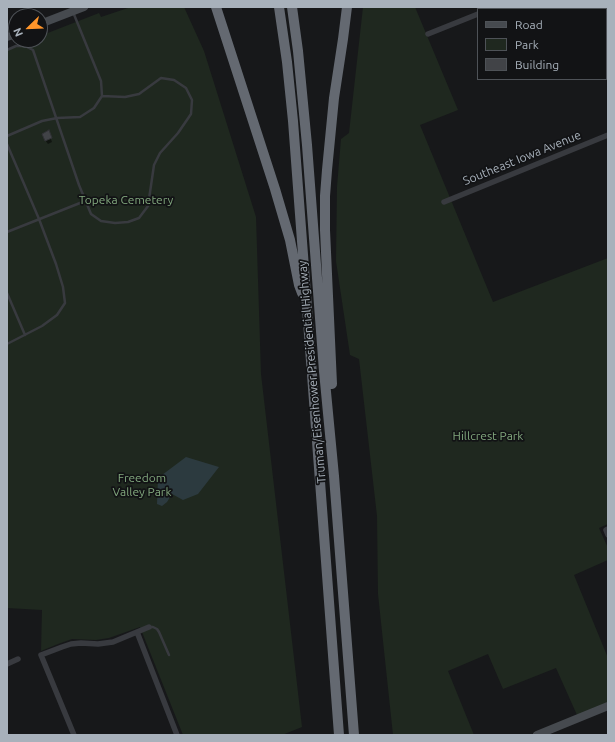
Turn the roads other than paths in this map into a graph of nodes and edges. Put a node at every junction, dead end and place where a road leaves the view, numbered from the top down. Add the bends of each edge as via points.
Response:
1 (84, 7) edge
2 (216, 7) edge
3 (279, 7) edge
4 (292, 7) edge
5 (347, 7) edge
6 (73, 11) junction
7 (477, 14) edge
8 (48, 21) edge
9 (428, 34) dead end
10 (7, 50) edge
11 (102, 96) junction
12 (57, 118) junction
13 (608, 135) edge
14 (7, 136) edge
15 (7, 144) edge
16 (85, 201) junction
17 (444, 202) dead end
18 (39, 219) junction
19 (7, 232) edge
20 (7, 293) edge
21 (307, 304) junction
22 (24, 335) junction
23 (7, 344) edge
24 (334, 476) junction
25 (149, 627) joint
26 (137, 632) junction
27 (169, 655) dead end
28 (18, 659) dead end
29 (7, 664) edge
30 (608, 706) edge
31 (74, 735) edge
32 (177, 735) edge
33 (339, 735) edge
34 (354, 735) edge
35 (537, 735) edge

1 - 6 street
2 - 21 highway via 275,189 290,240 299,285
3 - 21 highway, Truman/Eisenhower Presidential Highway via 293,121
4 - 24 highway, Truman/Eisenhower Presidential Highway via 303,103
5 - 24 highway via 334,98 325,196
6 - 8 street
6 - 11 lane via 101,81
7 - 9 street
10 - 12 lane via 25,46 33,50
11 - 12 lane via 94,108 80,117
11 - 16 lane via 125,97 140,94 161,78 174,80 186,88 192,100 191,114 160,153 154,165 148,206 139,218 115,223 101,220 90,214
12 - 14 lane via 42,121
12 - 16 lane
13 - 17 street, Southeast Iowa Avenue
15 - 18 lane
16 - 18 lane
18 - 19 lane
18 - 22 lane via 63,287 64,303 57,315
20 - 22 lane
21 - 33 highway, Truman/Eisenhower Presidential Highway
22 - 23 lane
24 - 34 highway, Truman/Eisenhower Presidential Highway
25 - 26 street
25 - 27 lane via 159,632
26 - 31 street via 113,642 71,644 41,655
26 - 32 street
28 - 29 street
30 - 35 street

